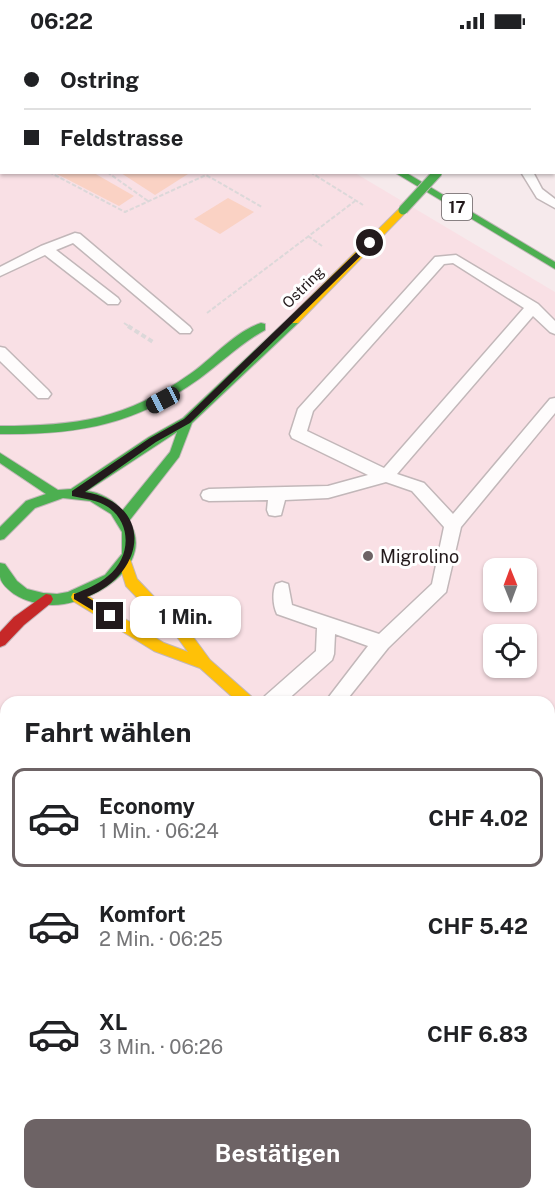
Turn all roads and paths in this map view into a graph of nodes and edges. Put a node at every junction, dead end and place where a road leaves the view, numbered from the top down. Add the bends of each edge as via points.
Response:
1 (51, 174) edge
2 (109, 174) edge
3 (203, 174) edge
4 (313, 174) edge
5 (401, 174) edge
6 (436, 174) edge
7 (528, 174) edge
8 (148, 201) junction
9 (355, 201) junction
10 (555, 204) edge
11 (364, 206) dead end
12 (262, 207) dead end
13 (46, 249) junction
14 (555, 266) edge
15 (0, 272) edge
16 (113, 301) dead end
17 (533, 308) junction
18 (304, 309) junction
19 (555, 329) edge
20 (185, 330) joint
21 (0, 352) edge
22 (43, 394) dead end
23 (555, 403) edge
24 (187, 421) junction
25 (0, 430) edge
26 (0, 457) edge
27 (386, 476) junction
28 (75, 493) junction
29 (57, 495) junction
30 (209, 495) dead end
31 (4, 508) dead end
32 (124, 518) junction
33 (8, 522) junction
34 (453, 525) junction
35 (0, 535) edge
36 (125, 563) junction
37 (0, 568) edge
38 (282, 589) dead end
39 (78, 597) junction
40 (46, 599) junction
41 (326, 624) junction
42 (0, 641) edge
43 (382, 643) junction
44 (205, 664) junction
45 (241, 696) edge
46 (279, 696) edge
47 (339, 696) edge

1 - 8 path via 125,212
2 - 8 path
3 - 8 path
3 - 12 path
4 - 9 path
5 - 14 main road, 17
6 - 18 main road, Ostring, bridge
7 - 10 lane via 533,187
9 - 11 path
9 - 20 path
13 - 15 lane
13 - 16 lane
13 - 20 lane via 75,237
17 - 19 lane
17 - 27 lane
17 - 27 lane via 456,259 440,260 306,409 298,434
18 - 24 main road, Ostring
18 - 25 main road via 257,328 163,400 139,413 85,428 52,432
21 - 22 lane
23 - 34 lane
24 - 28 main road, Ostring
24 - 32 main road, Ostring via 176,454
26 - 29 main road
27 - 30 lane via 276,502
27 - 34 lane via 418,487
28 - 29 main road
28 - 32 main road via 112,505
29 - 33 main road via 38,500
31 - 33 main road
32 - 36 main road via 130,532
33 - 35 main road
34 - 43 lane via 440,587
36 - 39 main road via 114,577
36 - 44 main road via 131,582 175,623
37 - 40 main road via 14,586 28,595
38 - 41 lane via 284,609
39 - 40 main road
39 - 44 main road via 159,647
40 - 42 main road
41 - 43 lane
41 - 46 lane via 325,654
43 - 47 lane
44 - 45 main road

